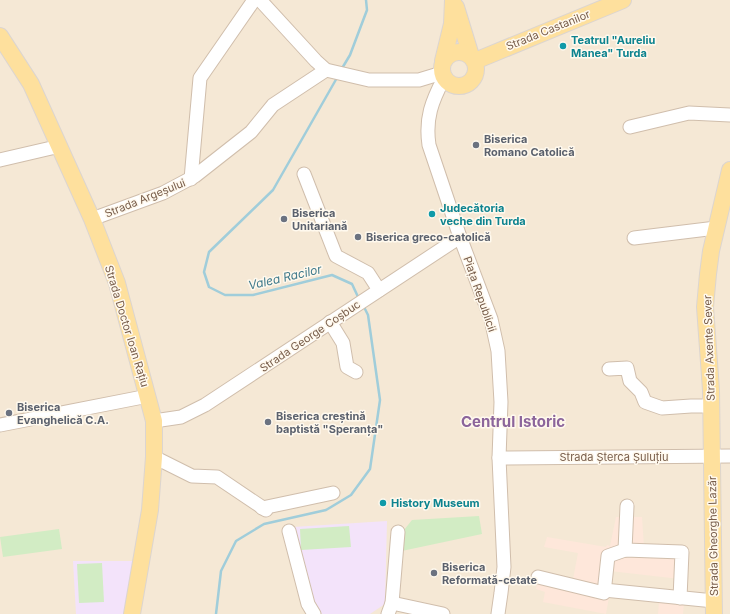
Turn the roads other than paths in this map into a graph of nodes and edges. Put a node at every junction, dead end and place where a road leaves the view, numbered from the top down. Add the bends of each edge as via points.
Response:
1 (254, 0) edge
2 (260, 0) edge
3 (453, 0) edge
4 (623, 0) edge
5 (0, 36) edge
6 (473, 59) junction
7 (328, 71) junction
8 (443, 71) junction
9 (730, 115) edge
10 (630, 127) dead end
11 (60, 146) junction
12 (193, 155) junction
13 (0, 160) edge
14 (211, 163) junction
15 (730, 170) edge
16 (304, 174) dead end
17 (191, 179) junction
18 (92, 219) junction
19 (716, 228) junction
20 (460, 237) junction
21 (634, 238) dead end
22 (376, 291) junction
23 (330, 322) junction
24 (610, 369) dead end
25 (356, 372) dead end
26 (148, 396) junction
27 (711, 406) junction
28 (154, 421) junction
29 (0, 425) edge
30 (154, 456) junction
31 (730, 456) edge
32 (712, 457) junction
33 (499, 458) junction
34 (333, 493) dead end
35 (627, 506) dead end
36 (289, 531) dead end
37 (398, 532) dead end
38 (625, 550) junction
39 (538, 577) dead end
40 (604, 590) junction
41 (680, 598) junction
42 (390, 608) edge
43 (714, 608) edge
44 (132, 614) edge
45 (314, 614) edge
46 (443, 614) edge
47 (498, 614) edge

1 - 12 street via 200,78
2 - 7 street
3 - 6 main road
3 - 8 main road via 452,24
4 - 6 main road, Strada Castanilor
5 - 11 main road, Strada Doctor Ioan Rațiu via 31,84
6 - 8 main road, Piața Republicii via 462,51 450,53
6 - 8 main road via 475,74 467,84 454,86 448,83
7 - 8 street via 369,80 419,80
7 - 14 street, Strada Argeșului via 273,105 251,132
8 - 20 street, Piața Republicii via 430,111 428,134 432,157
9 - 10 street via 689,113
11 - 13 street
11 - 18 main road, Strada Doctor Ioan Rațiu
12 - 14 street via 205,163
12 - 17 street
14 - 17 street, Strada Argeșului
15 - 19 main road, Strada Axente Sever
16 - 22 street via 336,256 368,273
17 - 18 street, Strada Argeșului via 163,193
18 - 26 main road, Strada Doctor Ioan Rațiu via 117,283
19 - 21 street
19 - 27 main road, Strada Axente Sever via 705,307
20 - 22 street, Strada George Coșbuc
20 - 33 street, Piața Republicii via 491,319 498,352 501,402
22 - 23 street, Strada George Coșbuc
23 - 25 street via 343,342 347,366
23 - 28 street, Strada George Coșbuc via 205,405 181,417
24 - 27 street via 627,368 630,381 641,392 645,402 662,408
26 - 28 main road, Strada Doctor Ioan Rațiu
26 - 29 street
27 - 32 main road, Strada Axente Sever
28 - 30 main road, Strada Doctor Ioan Rațiu
30 - 34 street via 192,476 217,477 264,509
30 - 44 main road, Strada Doctor Ioan Rațiu via 150,510
31 - 32 street, Strada Șterca Șuluțiu
32 - 33 street, Strada Șterca Șuluțiu
32 - 43 main road, Strada Gheorghe Lazăr
33 - 47 street, Piața Republicii via 504,567
35 - 38 street
36 - 45 street via 308,604
37 - 42 street
38 - 40 street via 608,556
38 - 41 street via 682,552
39 - 40 street via 604,593
40 - 41 street
41 - 43 street
42 - 46 street

